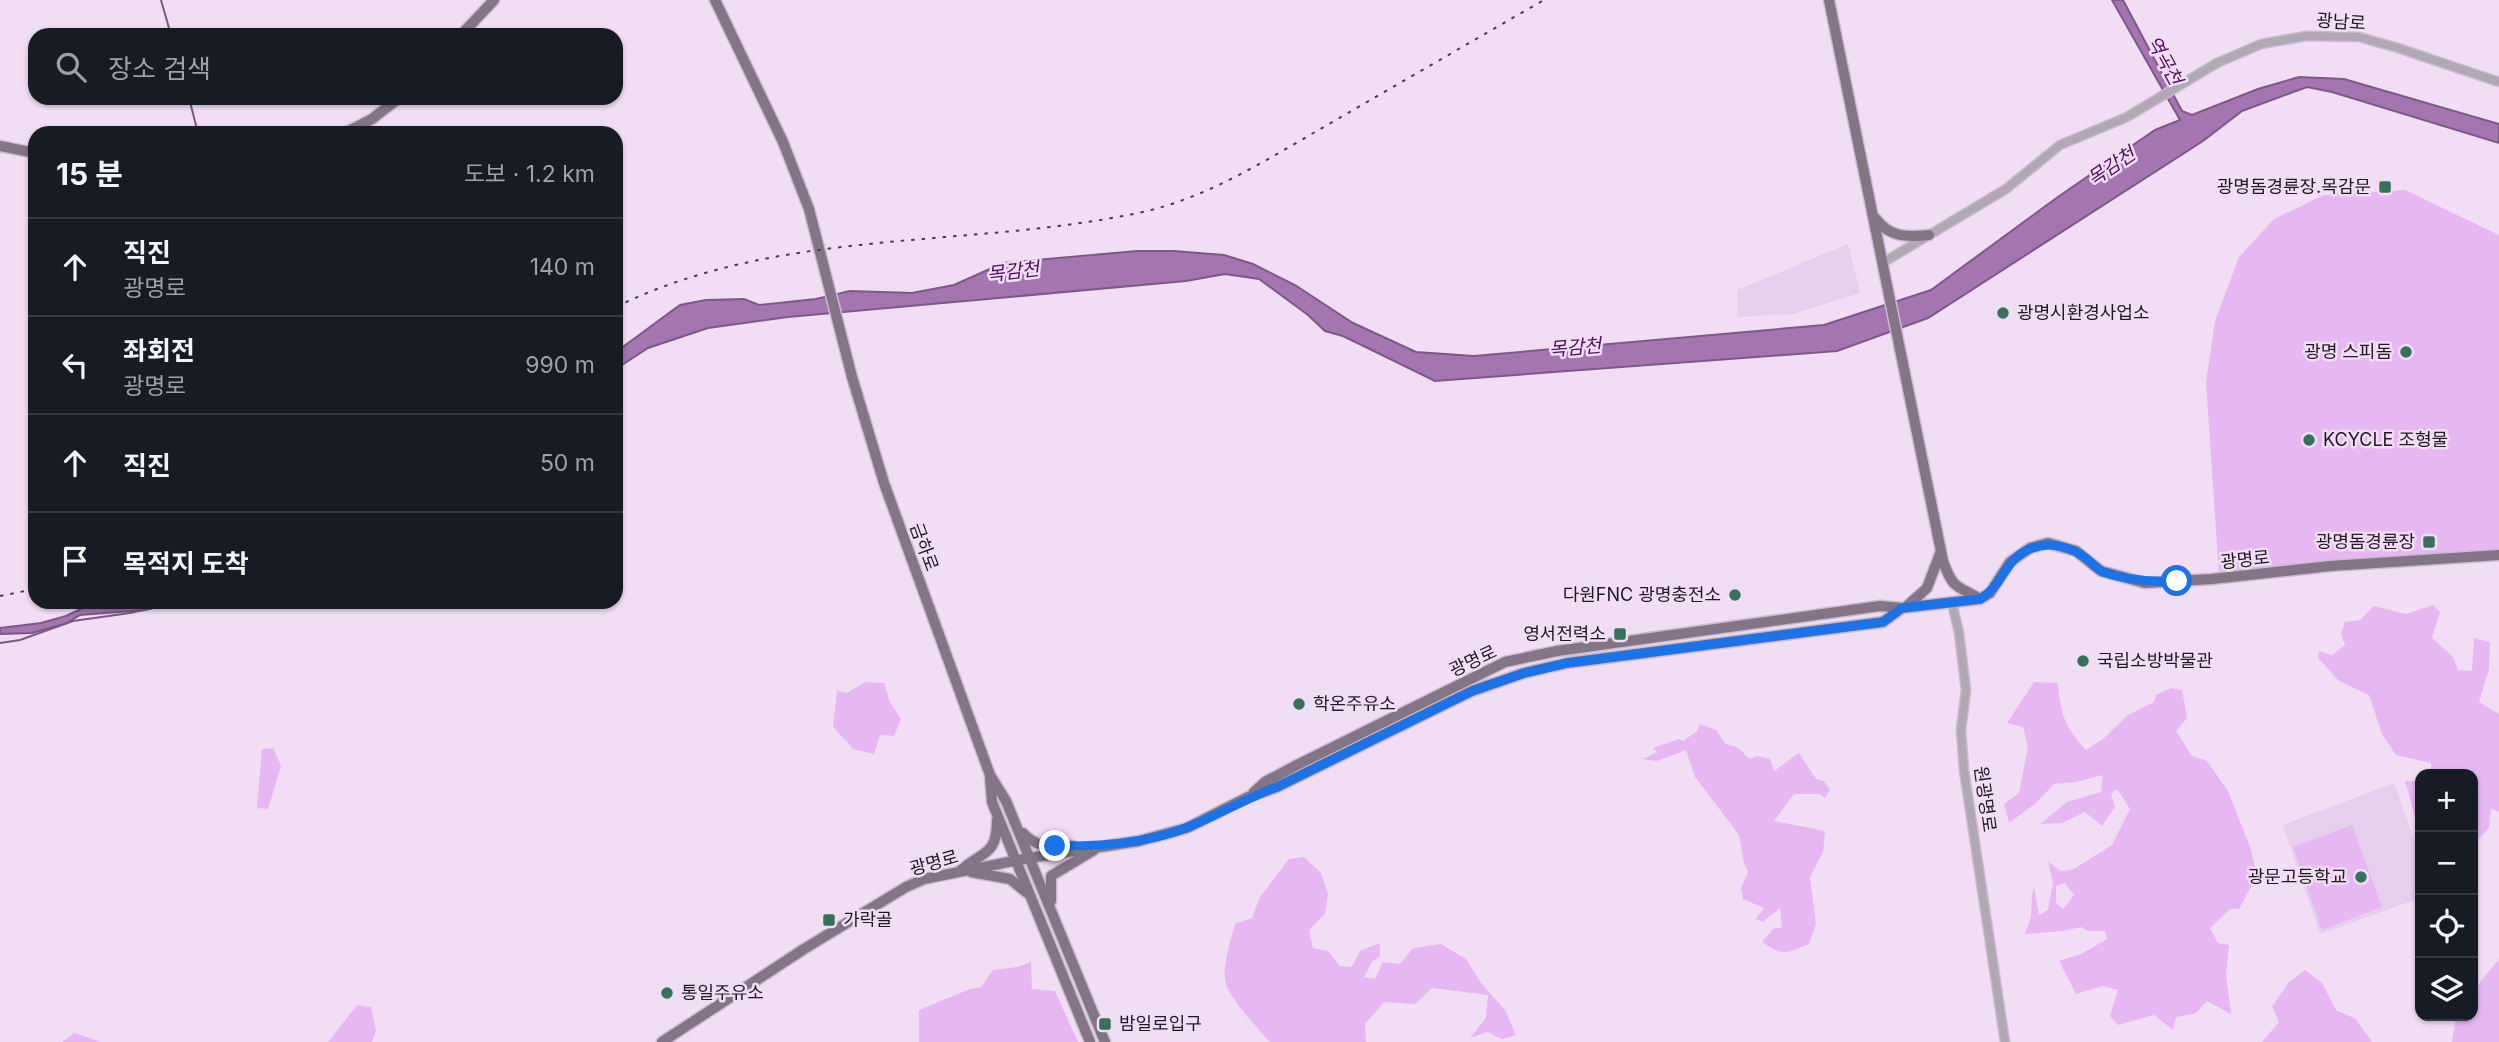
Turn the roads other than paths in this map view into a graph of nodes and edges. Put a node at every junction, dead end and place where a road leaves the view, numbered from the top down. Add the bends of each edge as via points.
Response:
1 (495, 0) edge
2 (715, 0) edge
3 (1829, 0) edge
4 (468, 28) edge
5 (2499, 82) edge
6 (390, 105) edge
7 (358, 126) edge
8 (0, 146) edge
9 (28, 152) edge
10 (1873, 214) junction
11 (1929, 235) junction
12 (1884, 262) junction
13 (2499, 555) edge
14 (1942, 556) junction
15 (1980, 599) junction
16 (1952, 603) junction
17 (1904, 608) junction
18 (990, 775) junction
19 (1248, 797) junction
20 (997, 815) junction
21 (1017, 826) junction
22 (1102, 846) junction
23 (1029, 858) junction
24 (1015, 860) junction
25 (960, 871) junction
26 (1033, 902) junction
27 (1052, 912) junction
28 (662, 1042) edge
29 (1090, 1042) edge
30 (1105, 1042) edge
31 (2005, 1042) edge

1 - 4 main road
2 - 18 main road, 금하로 via 783,142 809,209 884,483
3 - 10 main road, 원광명로
5 - 11 street, 광남로 via 2370,40 2332,35 2293,37 2250,47 2127,117 2060,145 2006,189
6 - 7 main road
8 - 9 main road
10 - 11 main road via 1882,227 1895,234
10 - 12 main road, 원광명로
11 - 12 street
12 - 14 main road, 원광명로
13 - 15 main road, 광명로 via 2145,583 2101,571 2076,551 2048,544 2030,548 2010,562 1990,593
14 - 15 main road via 1958,589
14 - 16 main road, 원광명로
14 - 17 main road via 1927,588
15 - 16 main road, 광명로
16 - 17 main road, 광명로
16 - 31 street, 원광명로 via 1966,690 1961,730 1964,770
17 - 19 main road, 광명로 via 1883,622 1567,663 1524,673 1472,691
17 - 19 main road, 광명로 via 1880,606 1506,662 1297,765
18 - 20 main road, 금하로
18 - 21 main road, 금하로
19 - 22 main road, 광명로 via 1187,828
20 - 24 main road, 금하로
20 - 25 main road via 995,843
21 - 22 main road via 1039,846
21 - 23 main road, 금하로
22 - 23 main road, 광명로
22 - 27 main road via 1051,876
23 - 24 main road, 광명로
23 - 27 main road, 금하로
24 - 25 main road, 광명로
24 - 26 main road, 금하로
25 - 26 main road via 1010,879
25 - 28 main road, 광명로 via 906,887
26 - 29 main road, 금하로
27 - 30 main road, 금하로

